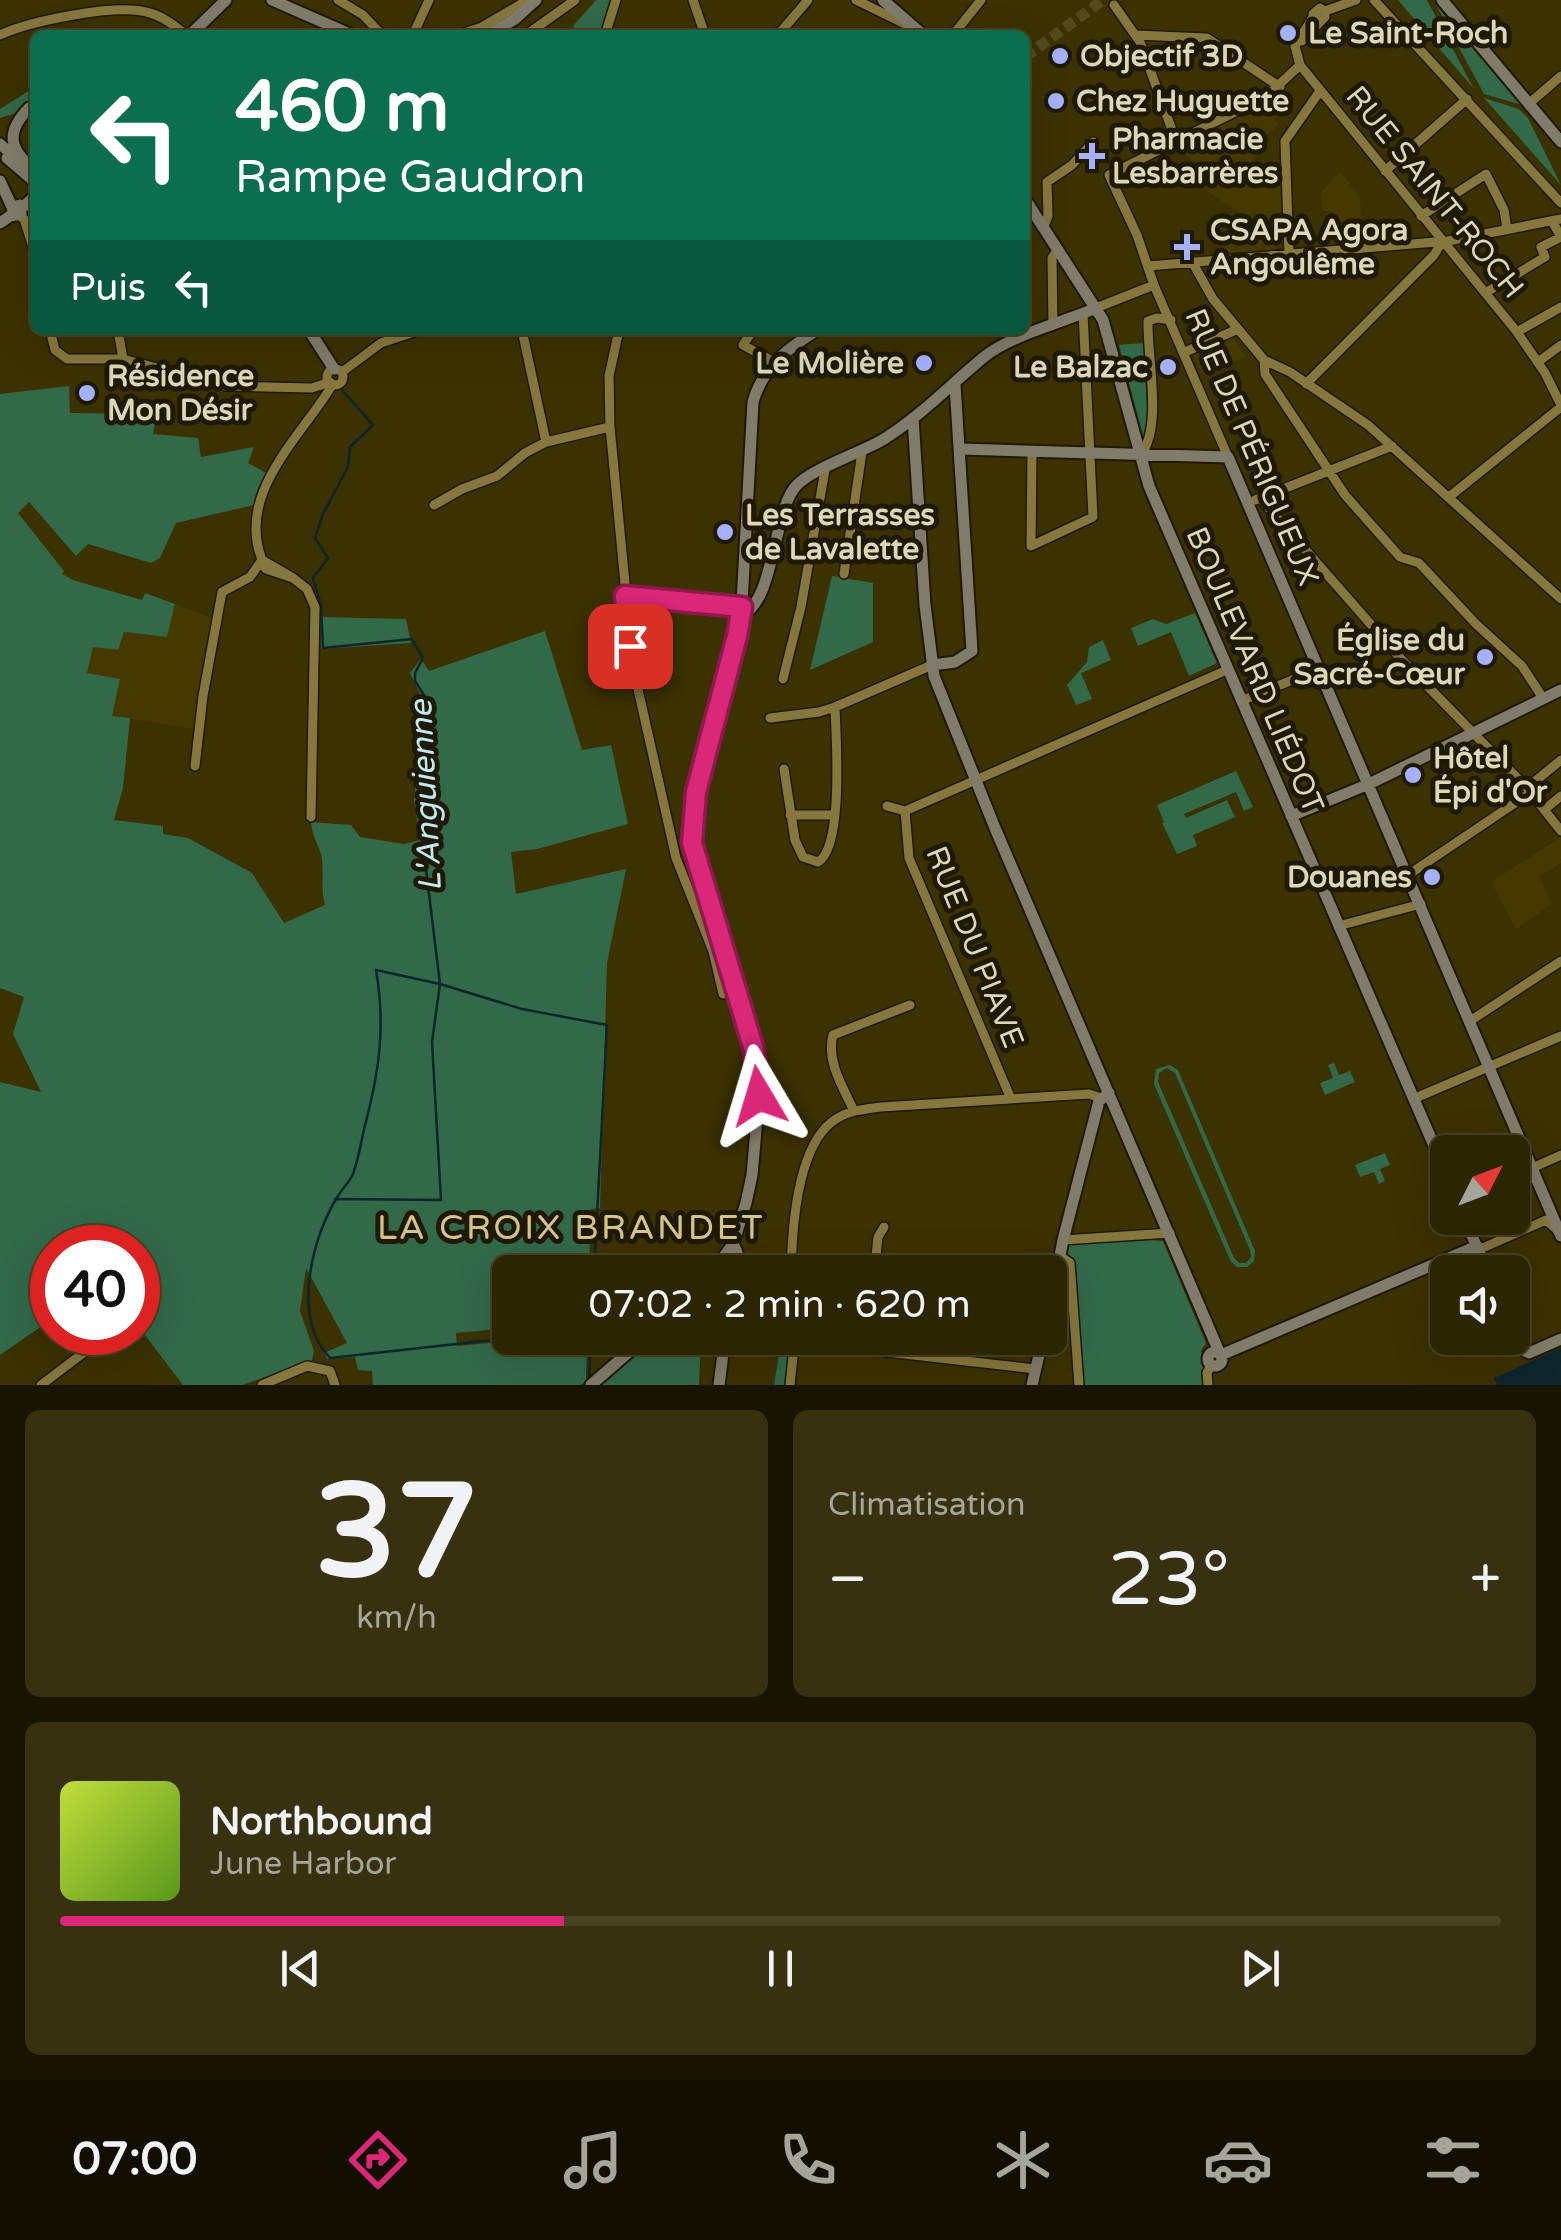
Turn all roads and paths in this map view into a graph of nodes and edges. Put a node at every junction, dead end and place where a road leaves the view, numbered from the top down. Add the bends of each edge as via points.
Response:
1 (226, 0) edge
2 (272, 0) edge
3 (338, 0) edge
4 (429, 0) edge
5 (533, 0) edge
6 (576, 0) edge
7 (616, 0) edge
8 (693, 0) edge
9 (808, 0) edge
10 (856, 0) edge
11 (883, 0) edge
12 (982, 0) edge
13 (1356, 0) edge
14 (1374, 0) edge
15 (1442, 0) edge
16 (1114, 4) dead end
17 (1316, 9) edge
18 (912, 27) junction
19 (185, 30) edge
20 (196, 30) edge
21 (341, 30) edge
22 (377, 30) edge
23 (415, 30) edge
24 (473, 30) edge
25 (497, 30) edge
26 (533, 30) edge
27 (607, 30) edge
28 (703, 30) edge
29 (782, 30) edge
30 (916, 30) edge
31 (957, 30) edge
32 (0, 35) edge
33 (1136, 35) junction
34 (1299, 64) junction
35 (1561, 76) edge
36 (1513, 83) junction
37 (1280, 87) junction
38 (1320, 90) junction
39 (1467, 99) junction
40 (1532, 102) junction
41 (30, 107) edge
42 (30, 108) edge
43 (4, 122) dead end
44 (1561, 138) edge
45 (1176, 141) junction
46 (1093, 142) dead end
47 (0, 148) edge
48 (30, 170) edge
49 (1385, 171) junction
50 (30, 172) edge
51 (0, 181) edge
52 (30, 200) edge
53 (1561, 202) edge
54 (1030, 206) edge
55 (17, 211) junction
56 (1422, 216) junction
57 (1557, 220) edge
58 (0, 223) edge
59 (1044, 226) junction
60 (1507, 229) junction
61 (30, 238) edge
62 (1442, 242) junction
63 (1058, 248) junction
64 (1289, 253) junction
65 (1191, 260) junction
66 (1148, 266) junction
67 (1154, 285) junction
68 (1484, 292) junction
69 (1561, 307) edge
70 (1090, 311) junction
71 (1172, 320) junction
72 (1053, 325) junction
73 (1238, 329) junction
74 (1030, 332) edge
75 (1035, 332) junction
76 (1517, 332) junction
77 (51, 335) edge
78 (119, 335) edge
79 (312, 335) edge
80 (405, 335) edge
81 (523, 335) edge
82 (618, 335) edge
83 (749, 335) edge
84 (810, 335) edge
85 (1014, 335) edge
86 (1029, 335) edge
87 (1030, 335) edge
88 (1022, 339) junction
89 (1561, 345) edge
90 (1185, 352) junction
91 (123, 360) junction
92 (1264, 360) junction
93 (774, 362) junction
94 (1538, 362) junction
95 (333, 377) junction
96 (1306, 384) junction
97 (955, 385) junction
98 (309, 387) junction
99 (318, 406) junction
100 (1561, 406) edge
101 (913, 418) junction
102 (610, 427) junction
103 (546, 442) junction
104 (1392, 446) junction
105 (960, 449) junction
106 (862, 452) junction
107 (1032, 452) junction
108 (1091, 454) junction
109 (1141, 455) junction
110 (1228, 456) junction
111 (825, 470) junction
112 (1329, 471) junction
113 (1449, 498) junction
114 (1254, 501) junction
115 (434, 505) dead end
116 (262, 560) junction
117 (844, 574) dead end
118 (625, 596) junction
119 (1561, 598) edge
120 (741, 611) junction
121 (955, 662) junction
122 (932, 664) junction
123 (1319, 669) junction
124 (1227, 670) junction
125 (783, 679) dead end
126 (1561, 690) edge
127 (1544, 698) junction
128 (943, 700) junction
129 (1241, 702) junction
130 (835, 707) junction
131 (770, 718) dead end
132 (1476, 732) junction
133 (1561, 760) edge
134 (195, 766) dead end
135 (784, 770) dead end
136 (974, 778) junction
137 (1368, 784) junction
138 (1528, 790) junction
139 (1561, 796) edge
140 (886, 806) dead end
141 (1544, 810) junction
142 (905, 811) junction
143 (790, 815) junction
144 (836, 815) junction
145 (1292, 816) junction
146 (312, 818) dead end
147 (1561, 831) edge
148 (1408, 874) junction
149 (1421, 904) junction
150 (1338, 926) junction
151 (1561, 961) edge
152 (728, 988) junction
153 (910, 1005) dead end
154 (1470, 1021) junction
155 (1561, 1036) edge
156 (1489, 1066) junction
157 (1105, 1096) junction
158 (1011, 1099) junction
159 (1413, 1099) junction
160 (854, 1111) junction
161 (1430, 1137) edge
162 (1561, 1156) edge
163 (1532, 1168) junction
164 (1554, 1211) edge
165 (884, 1227) dead end
166 (1170, 1233) junction
167 (1472, 1235) edge
168 (1561, 1236) edge
169 (1064, 1240) junction
170 (734, 1244) junction
171 (1477, 1246) junction
172 (726, 1255) edge
173 (736, 1255) edge
174 (792, 1255) edge
175 (876, 1255) edge
176 (1060, 1255) edge
177 (1481, 1255) edge
178 (1067, 1261) edge
179 (1561, 1339) edge
180 (1530, 1354) edge
181 (81, 1355) edge
182 (625, 1355) edge
183 (723, 1355) edge
184 (793, 1355) edge
185 (913, 1355) edge
186 (1039, 1355) edge
187 (1216, 1357) junction
188 (1036, 1369) junction
189 (273, 1384) edge
190 (41, 1385) edge
191 (335, 1385) edge
192 (591, 1385) edge
193 (719, 1385) edge
194 (790, 1385) edge
195 (1032, 1385) edge
196 (1079, 1385) edge
197 (1208, 1385) edge

1 - 20 street
2 - 21 street
3 - 22 street
4 - 23 street
5 - 24 street
5 - 25 street
6 - 26 street
7 - 27 street
8 - 28 street
9 - 29 street
10 - 18 street
11 - 18 street
12 - 31 street
13 - 17 street
14 - 39 street
15 - 36 street
16 - 33 street
17 - 34 street
18 - 30 street
19 - 32 street via 126,8
33 - 37 street via 1207,38
33 - 45 street
34 - 37 street
34 - 38 street, RUE SAINT-ROCH
35 - 40 street
36 - 40 street
36 - 44 street
37 - 45 street
38 - 49 street, RUE SAINT-ROCH
38 - 64 street via 1285,142
39 - 49 street
39 - 53 street
40 - 44 street
41 - 43 street
42 - 48 street via 14,126 13,138
45 - 66 street, RUE DE PÉRIGUEUX via 1109,175
46 - 59 street via 1046,182
47 - 50 street
49 - 56 street, RUE SAINT-ROCH
51 - 55 street
52 - 55 street
54 - 59 street, BOULEVARD LIÉDOT
55 - 58 street
55 - 61 street
56 - 60 street via 1486,174
56 - 62 street, RUE SAINT-ROCH
57 - 60 street
57 - 68 street via 1561,237 1540,247 1545,257
59 - 63 street, BOULEVARD LIÉDOT
60 - 62 street
62 - 64 street
62 - 68 street, RUE SAINT-ROCH
62 - 96 street
63 - 70 street, BOULEVARD LIÉDOT
63 - 72 street via 1052,258
64 - 65 street
65 - 66 street
65 - 73 street
66 - 67 street, RUE DE PÉRIGUEUX
67 - 70 street
67 - 71 street, RUE DE PÉRIGUEUX
68 - 76 street, RUE SAINT-ROCH
69 - 76 street
70 - 72 street
70 - 108 street
70 - 109 street, BOULEVARD LIÉDOT via 1107,330
71 - 90 street, RUE DE PÉRIGUEUX
71 - 109 street via 1148,322 1152,415
72 - 75 street
73 - 90 street
73 - 92 street
74 - 75 street
75 - 87 street
76 - 94 street, RUE SAINT-ROCH
77 - 91 street via 66,359
78 - 91 street
79 - 95 street
80 - 95 street via 381,343
81 - 103 street
82 - 102 street via 609,376
83 - 93 street via 743,344
84 - 93 street
85 - 88 street
86 - 88 street
88 - 97 street via 989,353
89 - 94 street
90 - 110 street, RUE DE PÉRIGUEUX
91 - 98 street via 226,386
92 - 96 street
92 - 112 street via 1264,374
93 - 120 street via 754,402
94 - 100 street, RUE SAINT-ROCH
95 - 98 street
95 - 99 street
96 - 104 street
97 - 101 street
97 - 105 street
98 - 99 street
99 - 116 street via 264,487 256,543
100 - 113 street
101 - 106 street
101 - 122 street
102 - 103 street
102 - 118 street
103 - 115 street via 498,476
104 - 112 street
104 - 113 street
105 - 107 street
105 - 121 street via 972,642 970,656
106 - 111 street
106 - 117 street
107 - 108 street
107 - 108 street via 1031,546 1093,517
108 - 109 street
109 - 110 street
109 - 124 street, BOULEVARD LIÉDOT
110 - 114 street, RUE DE PÉRIGUEUX
111 - 120 street via 792,490 764,582 749,611
111 - 125 street
112 - 114 street
112 - 127 street via 1400,557 1419,563 1522,666
113 - 119 street
114 - 123 street, RUE DE PÉRIGUEUX
114 - 132 street
116 - 134 street via 250,577 222,592
116 - 146 street via 272,573 307,590 315,607
118 - 120 street
118 - 152 street via 633,667 676,858
120 - 152 street via 692,817 693,856
121 - 122 street
121 - 128 street via 941,676
122 - 128 street
122 - 130 street
123 - 129 street
123 - 137 street, RUE DE PÉRIGUEUX
124 - 129 street, BOULEVARD LIÉDOT
124 - 136 street
126 - 127 street
127 - 132 street
128 - 136 street
129 - 145 street, BOULEVARD LIÉDOT
130 - 131 street
130 - 144 street
132 - 137 street
132 - 138 street
133 - 138 street
135 - 143 street
136 - 142 street
136 - 157 street
137 - 145 street
137 - 148 street, RUE DE PÉRIGUEUX
138 - 141 street
138 - 148 street
139 - 141 street
140 - 142 street
141 - 147 street
142 - 158 street, RUE DU PIAVE via 908,858
143 - 144 street
143 - 144 street via 802,857 812,862 828,853
145 - 150 street, BOULEVARD LIÉDOT
148 - 149 street, RUE DE PÉRIGUEUX
149 - 150 street
149 - 154 street, RUE DE PÉRIGUEUX
150 - 159 street, BOULEVARD LIÉDOT
151 - 154 street
152 - 170 street via 757,1063 759,1096 752,1175
153 - 160 street via 834,1034 836,1072
154 - 156 street, RUE DE PÉRIGUEUX
155 - 156 street
156 - 159 street
156 - 163 street, RUE DE PÉRIGUEUX
157 - 158 street
157 - 166 street
157 - 169 street
158 - 160 street
159 - 161 street, BOULEVARD LIÉDOT
160 - 174 street via 826,1126 814,1146 797,1200
162 - 163 street
163 - 164 street, RUE DE PÉRIGUEUX
164 - 168 street, RUE DE PÉRIGUEUX
164 - 171 street
165 - 175 street
166 - 169 street
166 - 187 street
167 - 171 street
168 - 171 street via 1546,1220
169 - 176 street
170 - 172 street
170 - 173 street
171 - 177 street
171 - 187 street
178 - 196 street
179 - 180 street
181 - 190 street
182 - 192 street
183 - 193 street
184 - 194 street
185 - 188 street
186 - 188 street
187 - 197 street
188 - 195 street
189 - 191 street via 307,1366 330,1371

